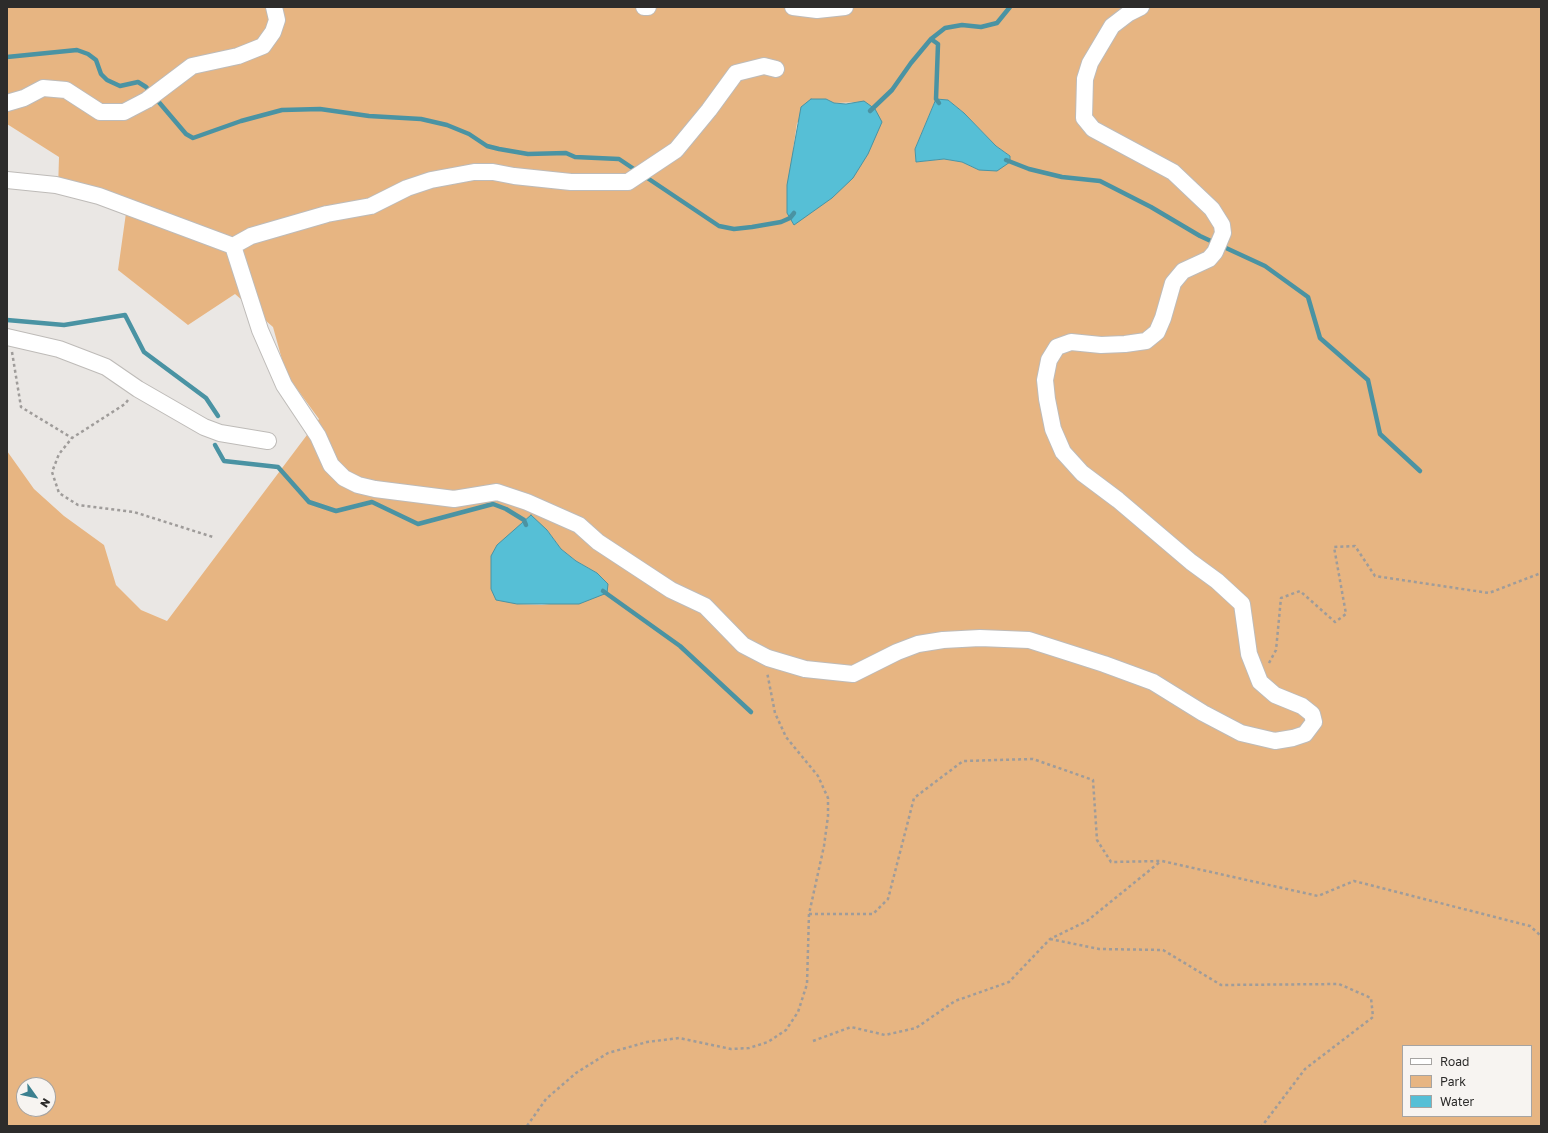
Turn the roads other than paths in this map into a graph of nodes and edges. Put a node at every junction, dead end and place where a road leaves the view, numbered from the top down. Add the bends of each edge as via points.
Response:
1 (274, 7) edge
2 (644, 7) edge
3 (648, 7) edge
4 (793, 7) edge
5 (845, 7) edge
6 (1141, 7) edge
7 (776, 69) dead end
8 (7, 103) edge
9 (7, 180) edge
10 (233, 246) junction
11 (8, 337) edge
12 (268, 441) dead end

1 - 8 street via 277,20 273,32 263,46 238,56 192,66 147,100 124,112 100,112 66,90 43,88
2 - 3 street
4 - 5 street via 817,10
6 - 10 street via 1112,26 1090,63 1085,79 1084,118 1093,129 1173,172 1212,209 1222,225 1223,233 1209,259 1183,271 1173,283 1157,332 1146,342 1101,345 1071,342 1057,347 1048,360 1046,380 1053,429 1063,452 1082,474 1118,500 1242,604 1249,654 1260,682 1275,696 1302,706 1312,714 1314,722 1305,734 1275,741 1241,733 1153,682 1028,640 980,638 918,644 853,674 805,669 768,658 743,645 705,606 671,590 598,542 579,525 554,513 497,492 454,499 375,489 344,478 331,465 318,436 284,385 260,330
7 - 10 street via 764,66 736,72 676,150 628,182 572,182 474,172 431,180 407,188 371,206 327,214 251,236
9 - 10 street via 56,185 99,196
11 - 12 street via 59,349 106,367 138,389 204,427 220,433

